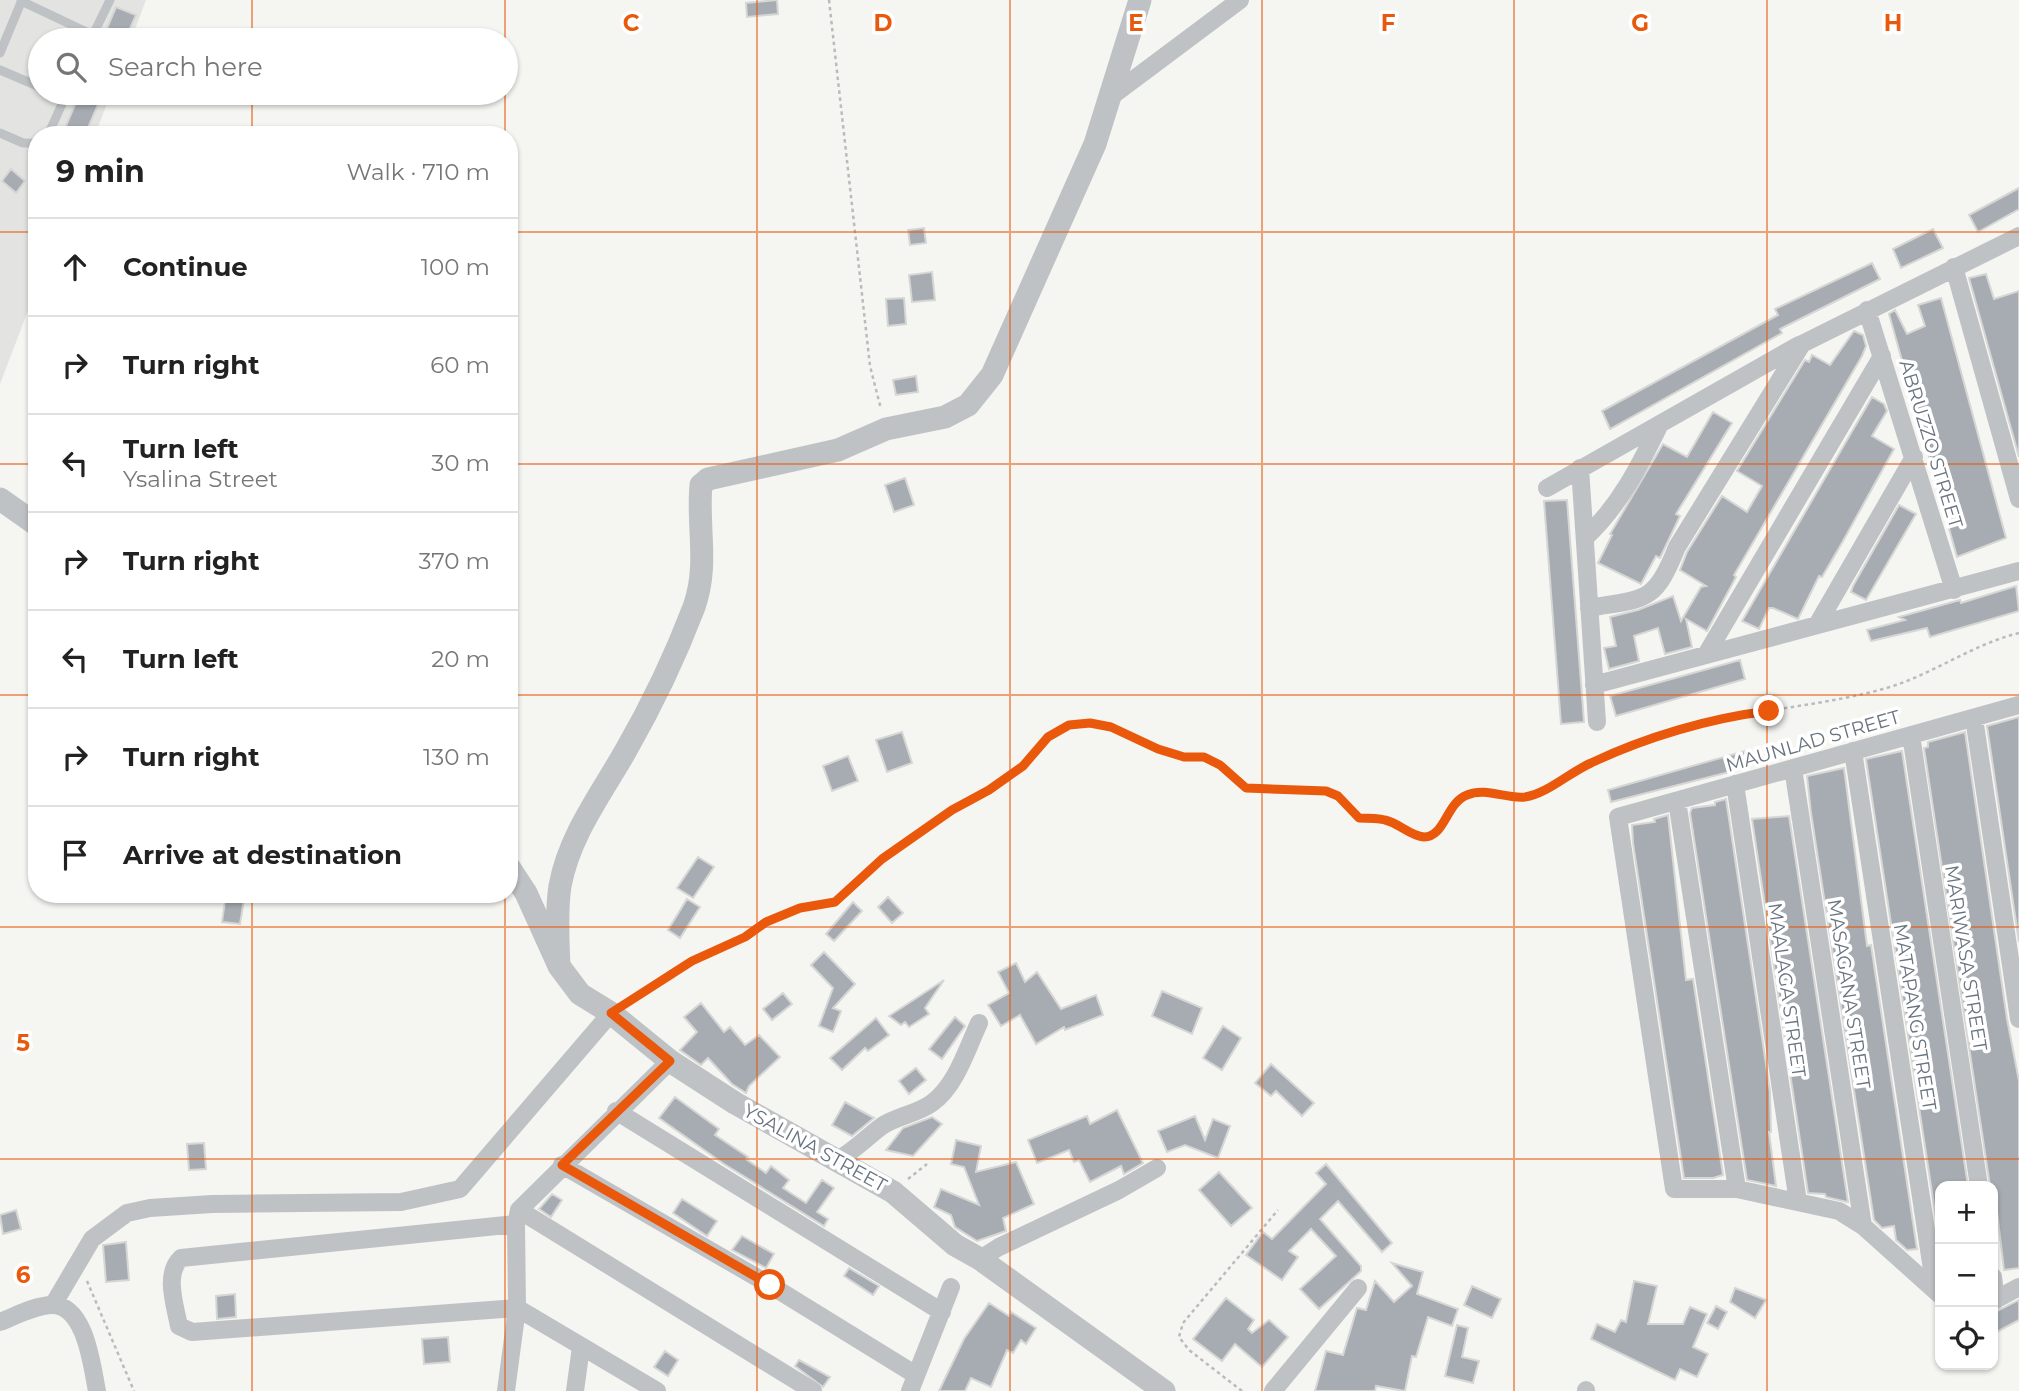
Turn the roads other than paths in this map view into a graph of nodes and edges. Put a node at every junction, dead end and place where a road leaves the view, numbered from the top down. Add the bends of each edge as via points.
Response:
1 (22, 0) edge
2 (110, 0) edge
3 (1140, 0) edge
4 (1240, 0) edge
5 (74, 28) edge
6 (97, 28) edge
7 (0, 53) edge
8 (0, 70) edge
9 (28, 82) edge
10 (1113, 95) junction
11 (61, 105) edge
12 (52, 126) edge
13 (0, 133) edge
14 (28, 143) edge
15 (2019, 237) edge
16 (1954, 267) junction
17 (1867, 310) junction
18 (1802, 344) junction
19 (1882, 356) junction
20 (1660, 424) junction
21 (1913, 457) junction
22 (1580, 468) junction
23 (1547, 488) dead end
24 (0, 499) edge
25 (2019, 499) edge
26 (28, 519) edge
27 (1585, 538) junction
28 (2019, 572) edge
29 (1954, 590) junction
30 (1589, 608) junction
31 (1817, 625) junction
32 (1707, 653) junction
33 (1594, 685) junction
34 (2019, 705) edge
35 (1974, 718) junction
36 (1597, 722) dead end
37 (1912, 735) junction
38 (1853, 751) junction
39 (1793, 768) junction
40 (1735, 784) junction
41 (1677, 801) junction
42 (518, 881) edge
43 (559, 966) junction
44 (611, 1013) junction
45 (2019, 1019) edge
46 (979, 1023) dead end
47 (670, 1061) junction
48 (616, 1111) junction
49 (839, 1159) junction
50 (562, 1165) junction
51 (1157, 1168) dead end
52 (1978, 1181) edge
53 (1737, 1189) junction
54 (1798, 1202) junction
55 (517, 1217) junction
56 (1863, 1226) junction
57 (981, 1259) junction
58 (1935, 1273) edge
59 (951, 1287) dead end
60 (2019, 1287) edge
61 (1358, 1288) dead end
62 (1935, 1289) edge
63 (1998, 1298) edge
64 (53, 1305) junction
65 (517, 1308) junction
66 (942, 1312) junction
67 (0, 1322) edge
68 (581, 1347) junction
69 (913, 1383) edge
70 (97, 1391) edge
71 (506, 1391) edge
72 (575, 1391) edge
73 (657, 1391) edge
74 (813, 1391) edge
75 (1164, 1391) edge
76 (1273, 1391) edge

1 - 5 lane
1 - 7 lane
2 - 6 lane
3 - 10 street
4 - 10 street
8 - 9 lane
10 - 43 street via 981,393 945,417 886,429 838,450 739,470 701,485 698,510 703,574 694,606 654,701 581,825 569,854 560,886
11 - 12 lane
13 - 14 lane
15 - 16 street
16 - 17 street
16 - 25 street
17 - 18 street
17 - 19 street, ABRUZZO STREET
18 - 20 street
18 - 30 street via 1655,591 1645,598
19 - 21 street, ABRUZZO STREET
19 - 32 street
20 - 22 street
20 - 27 street via 1620,499
21 - 29 street, ABRUZZO STREET
21 - 31 street
22 - 23 street
22 - 27 street
24 - 26 street
27 - 30 street
28 - 29 street
29 - 31 street
30 - 33 street
31 - 32 street
32 - 33 street
33 - 36 street
34 - 35 street, MAUNLAD STREET
35 - 37 street, MAUNLAD STREET
35 - 45 street
37 - 38 street, MAUNLAD STREET
37 - 52 street, MARIWASA STREET
38 - 39 street, MAUNLAD STREET
38 - 58 street, MATAPANG STREET
39 - 40 street, MAUNLAD STREET
39 - 56 street, MASAGANA STREET
40 - 41 street, MAUNLAD STREET
40 - 54 street, MAALAGA STREET
41 - 53 street
41 - 53 street, MAUNLAD STREET via 1618,817 1674,1189
42 - 43 street, YSALINA STREET
43 - 44 street, YSALINA STREET via 580,995
44 - 47 street, YSALINA STREET
44 - 64 street via 460,1189 401,1202 150,1208 127,1213 92,1239
46 - 49 street via 947,1087 932,1103 883,1126
47 - 48 street
47 - 49 street, YSALINA STREET via 735,1103
48 - 50 street
48 - 66 street
49 - 57 street, YSALINA STREET via 893,1192 955,1245
50 - 55 street
50 - 69 street via 770,1285
51 - 57 street
53 - 54 street
54 - 56 street via 1839,1211
55 - 65 street
55 - 65 street via 197,1255 181,1258 173,1265 172,1276 179,1326 192,1332
55 - 74 street
56 - 62 street
57 - 75 street, YSALINA STREET
59 - 66 street
60 - 63 street
61 - 76 street
64 - 67 street
64 - 70 street via 68,1311 83,1332
65 - 68 street
65 - 71 street
66 - 69 street
68 - 72 street
68 - 73 street

